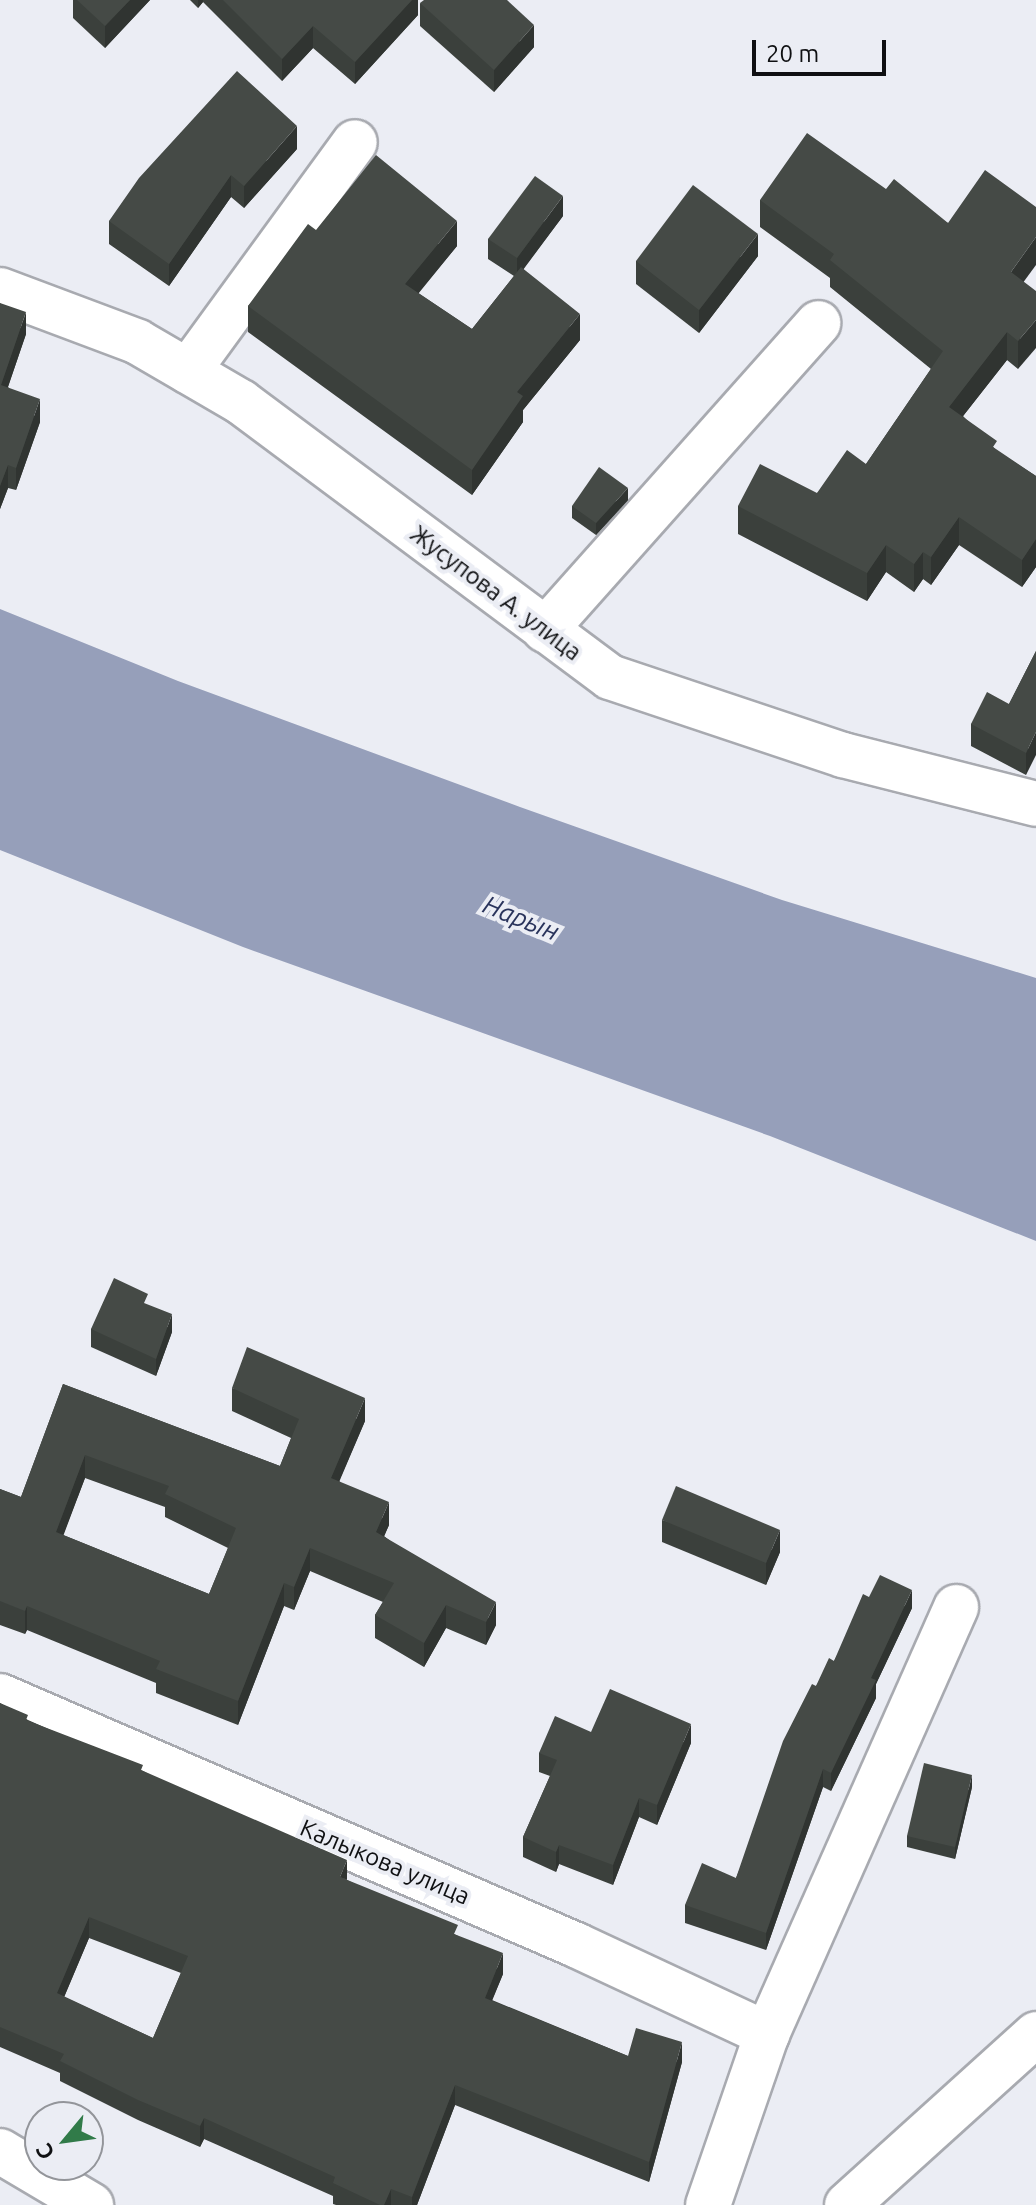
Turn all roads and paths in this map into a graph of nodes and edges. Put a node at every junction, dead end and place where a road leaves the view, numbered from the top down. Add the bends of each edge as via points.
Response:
1 (355, 142) dead end
2 (0, 290) edge
3 (819, 323) dead end
4 (188, 371) junction
5 (545, 630) junction
6 (1036, 804) edge
7 (956, 1607) dead end
8 (0, 1696) edge
9 (767, 2034) junction
10 (1036, 2034) edge
11 (0, 2151) edge
12 (91, 2205) edge
13 (708, 2205) edge
14 (847, 2205) edge

1 - 4 street
2 - 4 street, Жусупова А. улица via 138,342
3 - 5 street
4 - 5 street, Жусупова А. улица via 241,402
5 - 6 street, Жусупова А. улица via 610,677 843,755
7 - 9 street
8 - 9 street, Калыкова улица via 562,1938
9 - 13 street
10 - 14 street
11 - 12 street

